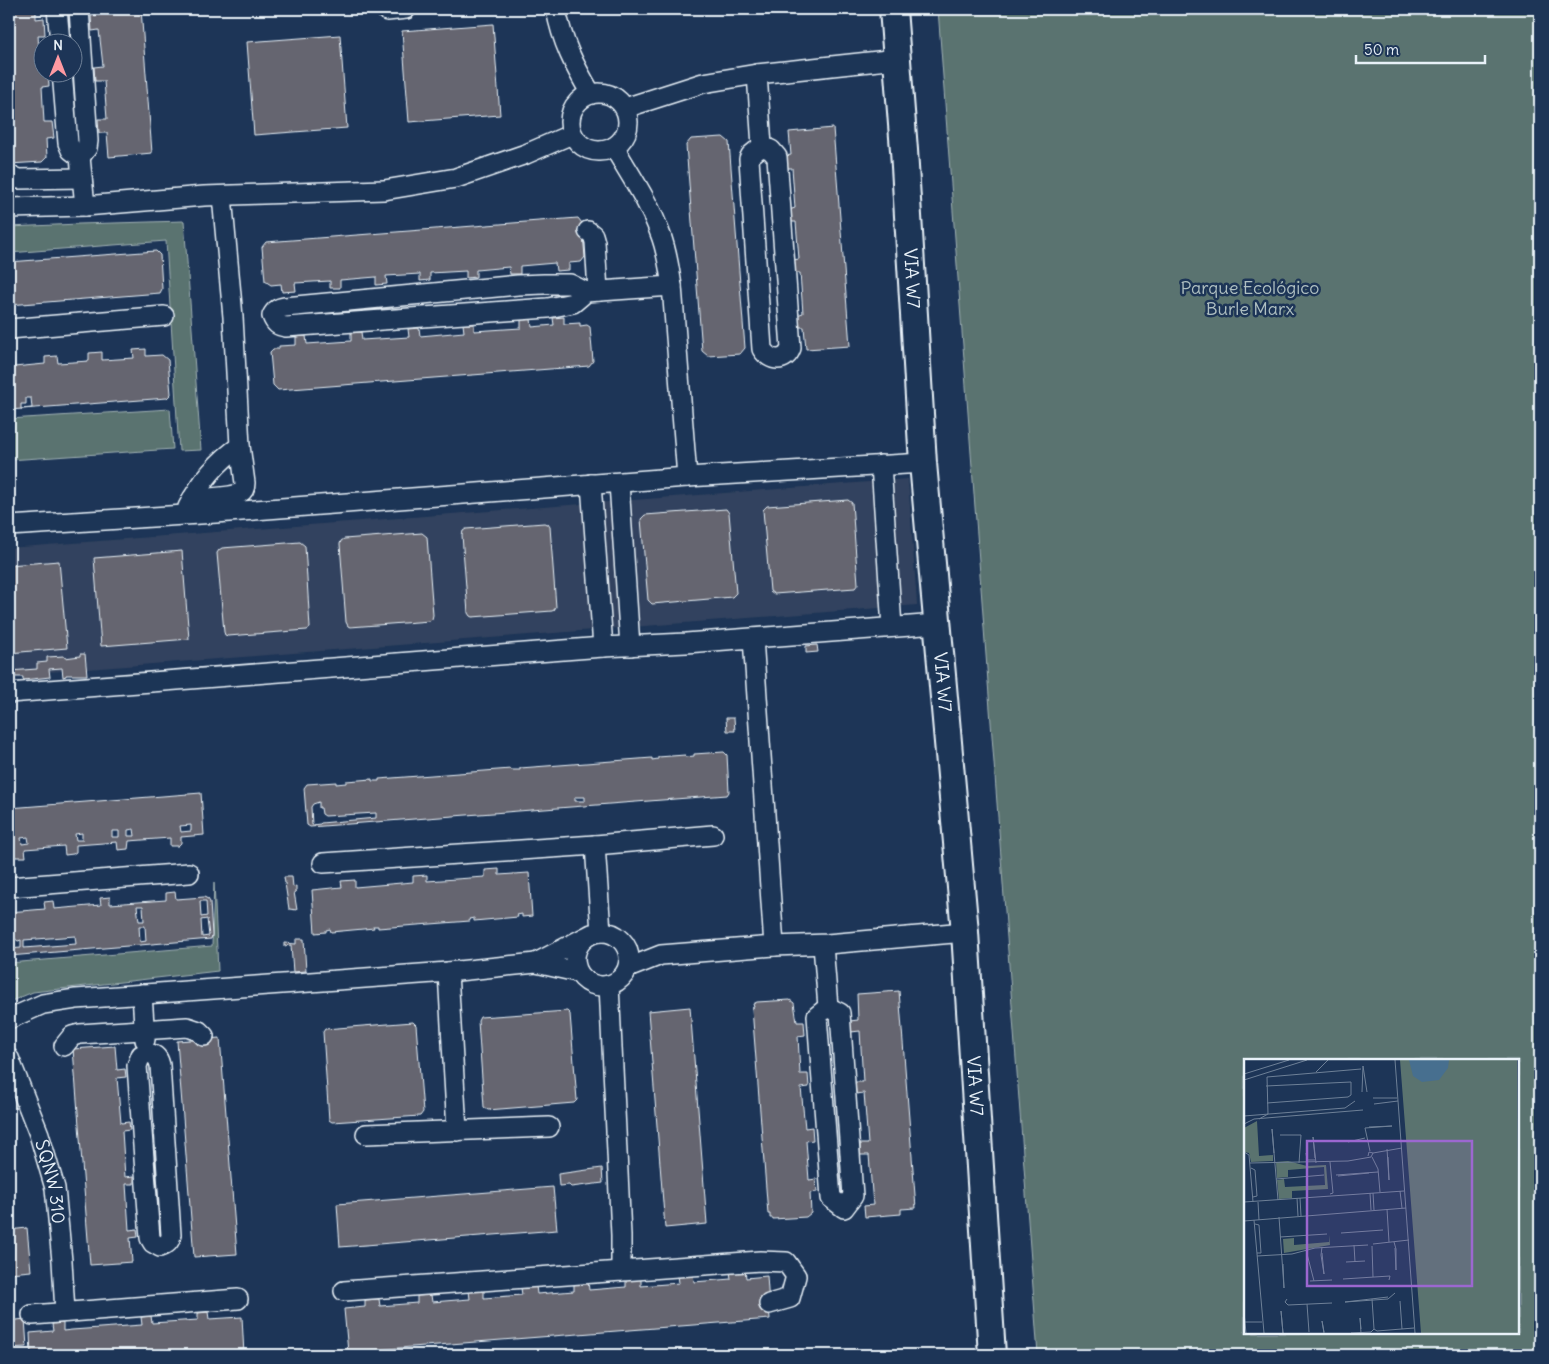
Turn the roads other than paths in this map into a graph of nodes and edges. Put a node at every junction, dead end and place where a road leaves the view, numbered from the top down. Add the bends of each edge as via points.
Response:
1 (57, 9) edge
2 (79, 9) edge
3 (406, 9) edge
4 (556, 9) edge
5 (893, 9) edge
6 (387, 11) dead end
7 (59, 32) edge
8 (897, 59) junction
9 (757, 74) junction
10 (63, 82) edge
11 (591, 94) junction
12 (625, 108) junction
13 (572, 134) junction
14 (762, 146) junction
15 (614, 147) junction
16 (80, 157) junction
17 (9, 175) edge
18 (82, 178) junction
19 (222, 196) junction
20 (85, 206) junction
21 (9, 208) edge
22 (588, 231) dead end
23 (672, 286) junction
24 (592, 291) junction
25 (164, 316) dead end
26 (9, 329) edge
27 (240, 446) junction
28 (923, 462) junction
29 (881, 464) junction
30 (686, 477) junction
31 (619, 482) junction
32 (591, 484) junction
33 (188, 507) junction
34 (9, 526) edge
35 (937, 624) junction
36 (892, 627) junction
37 (753, 638) junction
38 (630, 646) junction
39 (603, 647) junction
40 (9, 693) edge
41 (713, 834) dead end
42 (595, 845) junction
43 (323, 863) dead end
44 (189, 873) dead end
45 (9, 887) edge
46 (965, 932) junction
47 (592, 935) junction
48 (621, 940) junction
49 (823, 945) junction
50 (774, 946) junction
51 (661, 955) junction
52 (536, 963) junction
53 (628, 968) junction
54 (448, 972) junction
55 (577, 972) junction
56 (609, 986) junction
57 (142, 994) junction
58 (828, 1007) junction
59 (9, 1019) edge
60 (144, 1029) junction
61 (204, 1036) dead end
62 (64, 1046) dead end
63 (146, 1053) junction
64 (9, 1058) edge
65 (549, 1127) dead end
66 (457, 1131) junction
67 (366, 1134) dead end
68 (621, 1271) junction
69 (344, 1291) dead end
70 (238, 1299) dead end
71 (769, 1304) dead end
72 (65, 1312) junction
73 (32, 1315) dead end
74 (992, 1355) edge

1 - 7 street
2 - 16 street via 88,142
3 - 6 street
4 - 11 street via 565,44
5 - 8 main road, VIA W7
8 - 9 street
8 - 28 main road, VIA W7
9 - 12 street via 702,83
9 - 14 street
10 - 16 street via 68,143
11 - 12 street via 614,97
11 - 13 street via 583,97 572,110
12 - 15 street via 627,130
13 - 15 street via 586,148 595,151
13 - 19 street via 484,169 420,185 384,190
14 - 14 street via 749,159 762,349 768,357 780,359 786,357 791,348 777,157
15 - 23 street via 660,232
16 - 18 street
17 - 18 street via 18,179
18 - 20 street
19 - 20 street
19 - 27 street
20 - 21 street
22 - 24 street via 595,242
23 - 24 street
23 - 30 street
24 - 24 street via 570,284 518,285 285,307 279,308 272,316 275,323 286,327 522,311 573,303
25 - 26 street
27 - 33 street via 218,463
27 - 33 street via 245,483 241,493
28 - 29 street
28 - 35 main road, VIA W7
29 - 30 street
29 - 36 street
30 - 31 street
31 - 32 street
31 - 38 street
32 - 33 street
32 - 39 street
33 - 34 street
35 - 36 street
35 - 46 main road, VIA W7
36 - 37 street
37 - 38 street
37 - 50 street
38 - 39 street
39 - 40 street
41 - 42 street
42 - 43 street
42 - 47 street
44 - 45 street
46 - 49 street
46 - 74 main road, VIA W7
47 - 48 street via 608,933
47 - 52 street
47 - 55 street via 578,945 574,963
48 - 51 street
48 - 53 street via 628,953
49 - 50 street
49 - 58 street
50 - 51 street
51 - 53 street
52 - 54 street
52 - 55 street
53 - 56 street via 617,982
54 - 57 street
54 - 66 street
55 - 56 street via 591,984
56 - 68 street
57 - 59 street via 43,1004
57 - 60 street
58 - 58 street via 818,1016 831,1198 844,1208 853,1196 840,1014
60 - 61 street via 187,1027
60 - 62 street via 80,1034 72,1036
60 - 63 street
63 - 63 street via 141,1055 137,1066 150,1238 160,1246 167,1244 172,1235 160,1065 158,1057
64 - 72 street, SQNW 310 via 39,1134 55,1188
65 - 66 street
66 - 67 street
68 - 69 street
68 - 71 street via 760,1260 786,1262 796,1276 790,1298
70 - 72 street
72 - 73 street

